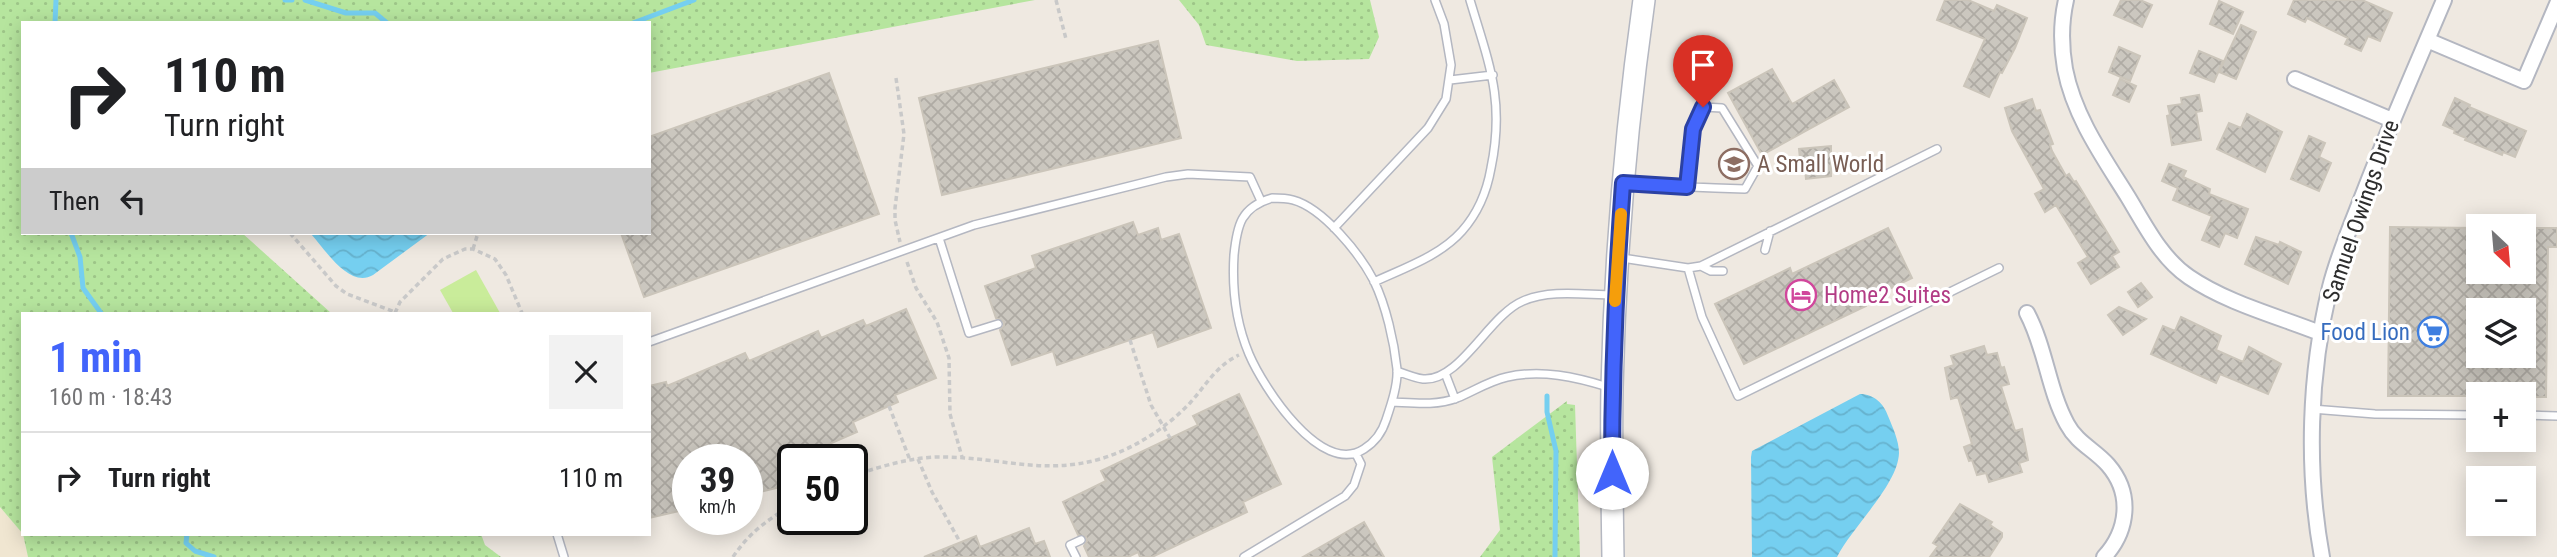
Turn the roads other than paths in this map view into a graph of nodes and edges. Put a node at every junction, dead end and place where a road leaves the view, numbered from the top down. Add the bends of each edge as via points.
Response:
1 (1435, 0) edge
2 (1470, 0) edge
3 (1644, 0) edge
4 (2066, 0) edge
5 (2444, 0) edge
6 (2557, 4) edge
7 (2427, 40) junction
8 (1493, 75) junction
9 (2295, 79) dead end
10 (1450, 80) junction
11 (2392, 120) junction
12 (1937, 149) dead end
13 (1623, 183) junction
14 (1687, 187) junction
15 (1261, 201) junction
16 (1334, 228) junction
17 (1770, 231) junction
18 (939, 238) junction
19 (1765, 250) dead end
20 (1618, 257) junction
21 (1701, 266) junction
22 (1688, 268) junction
23 (1999, 268) dead end
24 (1723, 271) dead end
25 (1374, 282) junction
26 (1615, 295) junction
27 (2027, 313) dead end
28 (998, 324) dead end
29 (2320, 333) junction
30 (651, 341) edge
31 (1397, 372) junction
32 (1445, 373) junction
33 (1612, 388) junction
34 (1455, 399) junction
35 (1392, 402) junction
36 (2312, 409) junction
37 (2466, 415) edge
38 (2536, 415) edge
39 (2557, 416) edge
40 (1356, 454) junction
41 (558, 536) edge
42 (1081, 540) dead end
43 (564, 557) edge
44 (1076, 557) edge
45 (1244, 557) edge
46 (1613, 557) edge
47 (2104, 557) edge
48 (2322, 557) edge

1 - 10 lane via 1449,48
2 - 8 lane
3 - 13 main road
4 - 29 street via 2062,41 2075,102 2091,136 2168,259 2215,292
5 - 7 street, Samuel Owings Drive
6 - 7 street via 2524,81
7 - 11 street, Samuel Owings Drive
8 - 10 lane
8 - 25 lane via 1497,134 1488,186 1476,211 1442,248
9 - 11 street
10 - 16 lane via 1446,99 1428,128
11 - 29 street, Samuel Owings Drive via 2342,251
12 - 17 lane
13 - 14 lane
13 - 20 main road
14 - 14 lane via 1745,189 1758,166 1722,108 1703,107 1693,129
15 - 16 lane via 1272,198 1302,203
15 - 18 lane via 1250,177 1188,174 974,225
15 - 40 lane via 1240,221 1235,242 1234,290 1248,352 1268,390 1303,431 1337,455
16 - 25 lane
17 - 19 lane
17 - 21 lane
18 - 28 lane via 969,333
18 - 30 lane
20 - 22 lane
20 - 26 main road
21 - 22 lane
21 - 24 lane
22 - 23 lane via 1702,317 1738,396
25 - 31 lane
26 - 32 lane via 1544,294 1522,301 1507,310
26 - 33 main road
27 - 47 street via 2068,427 2107,463 2123,494 2123,528
29 - 36 street, Samuel Owings Drive
31 - 32 lane via 1425,379
31 - 35 lane
32 - 34 lane
33 - 34 lane via 1577,378 1530,374 1490,382
33 - 46 main road
34 - 35 lane
35 - 40 lane via 1383,429
36 - 37 lane
36 - 48 street, Samuel Owings Drive via 2313,482
38 - 39 lane
40 - 45 lane via 1361,464 1345,496
41 - 43 lane
42 - 44 lane via 1070,545

